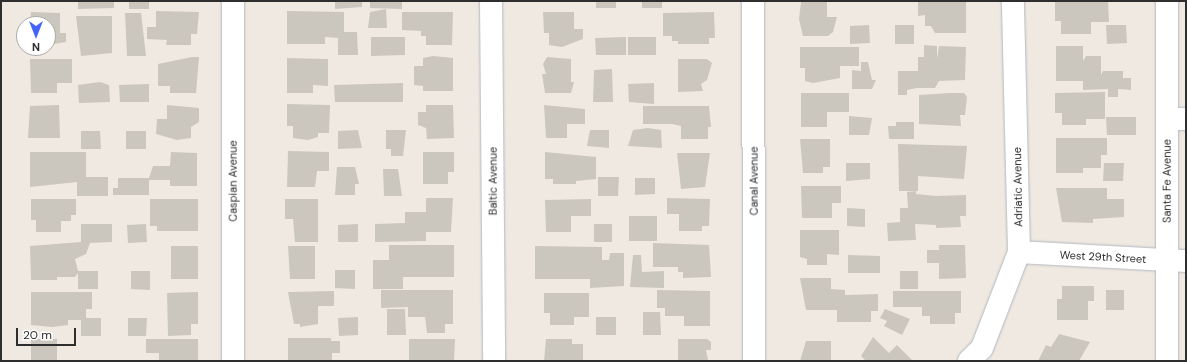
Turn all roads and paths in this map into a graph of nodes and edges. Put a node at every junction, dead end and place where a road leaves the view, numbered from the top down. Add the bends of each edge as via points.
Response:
1 (233, 1) edge
2 (491, 1) edge
3 (753, 1) edge
4 (1013, 1) edge
5 (1167, 1) edge
6 (1176, 119) edge
7 (1019, 252) junction
8 (1177, 260) edge
9 (233, 361) edge
10 (494, 361) edge
11 (754, 361) edge
12 (970, 361) edge
13 (1167, 361) edge

1 - 9 street, Caspian Avenue
2 - 10 street, Baltic Avenue
3 - 11 street, Canal Avenue
4 - 7 street, Adriatic Avenue
5 - 6 street, Santa Fe Avenue
6 - 8 street, Santa Fe Avenue
7 - 8 street, West 29th Street
7 - 12 street, Adriatic Avenue via 982,348
8 - 13 street, Santa Fe Avenue

